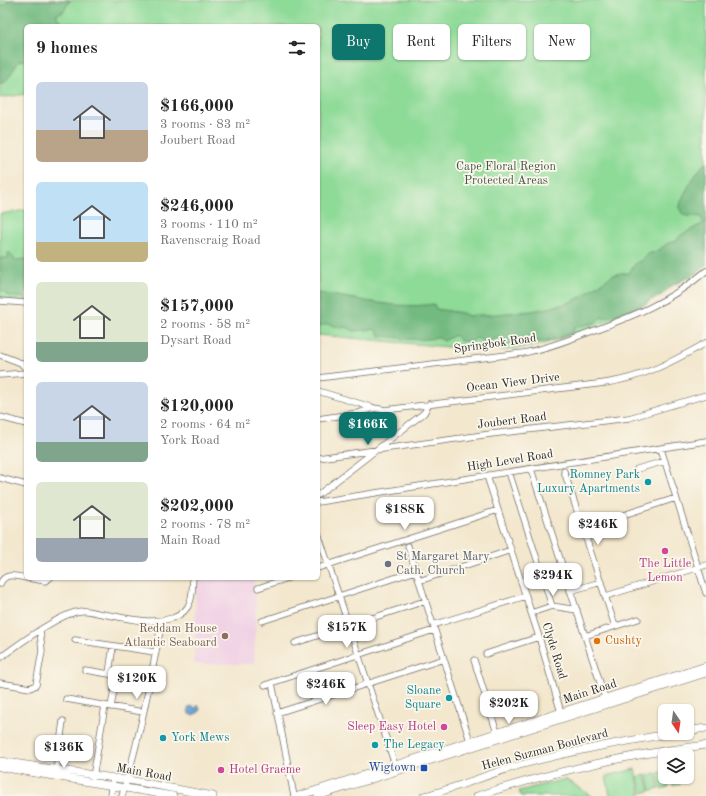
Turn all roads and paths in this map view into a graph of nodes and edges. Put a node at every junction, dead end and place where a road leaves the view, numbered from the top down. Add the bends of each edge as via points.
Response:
1 (706, 271) edge
2 (0, 301) edge
3 (24, 303) edge
4 (706, 343) edge
5 (0, 355) edge
6 (24, 367) edge
7 (24, 372) edge
8 (0, 375) edge
9 (320, 378) edge
10 (320, 392) edge
11 (706, 395) edge
12 (429, 404) junction
13 (374, 408) junction
14 (0, 418) edge
15 (320, 418) edge
16 (24, 424) edge
17 (706, 441) edge
18 (661, 449) junction
19 (378, 450) junction
20 (320, 458) edge
21 (664, 461) junction
22 (531, 469) junction
23 (637, 469) dead end
24 (508, 472) junction
25 (564, 472) dead end
26 (487, 476) junction
27 (0, 478) edge
28 (24, 484) edge
29 (320, 494) edge
30 (676, 498) junction
31 (320, 502) edge
32 (498, 510) junction
33 (620, 516) dead end
34 (320, 540) edge
35 (408, 546) dead end
36 (511, 550) junction
37 (706, 564) edge
38 (328, 565) junction
39 (320, 567) edge
40 (697, 567) junction
41 (416, 571) junction
42 (24, 577) edge
43 (193, 580) edge
44 (282, 580) edge
45 (419, 581) junction
46 (601, 582) junction
47 (0, 584) edge
48 (258, 588) dead end
49 (570, 591) junction
50 (706, 593) edge
51 (339, 596) junction
52 (526, 596) junction
53 (606, 596) junction
54 (425, 601) junction
55 (552, 606) junction
56 (576, 610) junction
57 (531, 613) junction
58 (638, 619) dead end
59 (160, 621) junction
60 (262, 621) dead end
61 (349, 625) junction
62 (615, 626) junction
63 (434, 628) junction
64 (40, 630) junction
65 (585, 636) junction
66 (539, 637) junction
67 (75, 640) dead end
68 (295, 643) dead end
69 (114, 646) junction
70 (155, 652) junction
71 (358, 654) junction
72 (486, 654) dead end
73 (0, 658) edge
74 (444, 659) junction
75 (474, 660) dead end
76 (706, 666) edge
77 (85, 670) dead end
78 (706, 673) edge
79 (112, 674) junction
80 (0, 683) edge
81 (272, 683) junction
82 (369, 683) junction
83 (265, 685) dead end
84 (66, 700) dead end
85 (606, 701) junction
86 (105, 706) junction
87 (111, 707) junction
88 (143, 712) junction
89 (278, 713) junction
90 (562, 715) junction
91 (64, 721) dead end
92 (706, 730) edge
93 (694, 731) edge
94 (497, 733) junction
95 (658, 735) edge
96 (471, 744) junction
97 (706, 745) edge
98 (0, 761) edge
99 (0, 767) edge
100 (56, 768) junction
101 (396, 768) junction
102 (93, 775) junction
103 (55, 777) junction
104 (113, 778) junction
105 (127, 780) junction
106 (92, 783) junction
107 (112, 787) junction
108 (124, 792) edge
109 (430, 795) edge
110 (111, 796) edge
111 (173, 796) edge
112 (213, 796) edge
113 (294, 796) edge
114 (298, 796) edge
115 (318, 796) edge
116 (477, 796) edge

1 - 9 street, Springbok Road via 679,292 651,308 549,346 522,353
2 - 3 street
4 - 12 street, Ocean View Drive via 668,364 620,380
5 - 6 street
7 - 8 street
10 - 13 street, Ocean View Drive
11 - 19 street, Joubert Road via 629,418
12 - 13 street, Ocean View Drive via 385,410
12 - 19 street via 424,413
13 - 15 street via 358,413
14 - 16 street
17 - 18 street, High Level Road
18 - 21 street
18 - 22 street, High Level Road
19 - 20 street, Joubert Road
19 - 29 street
21 - 23 street
21 - 30 street
22 - 24 street, High Level Road
22 - 49 street
24 - 26 street, High Level Road
24 - 55 street
25 - 46 street
26 - 31 street, High Level Road
26 - 32 street, Clyde Road
27 - 28 street
30 - 33 street
30 - 40 street
32 - 36 street, Clyde Road
32 - 38 street
34 - 38 street
35 - 41 street
36 - 45 street
36 - 52 street, Clyde Road
37 - 40 street
38 - 39 street
38 - 51 street
40 - 50 street
40 - 53 street
41 - 45 street
41 - 51 street
42 - 47 street via 12,575 5,577
43 - 59 street via 191,600 187,608 180,615
44 - 48 street
45 - 54 street
46 - 49 street
46 - 53 street
49 - 56 street
51 - 60 street
51 - 61 street
52 - 57 street, Clyde Road
52 - 63 street
53 - 62 street
54 - 61 street
54 - 63 street
55 - 56 street
55 - 57 street
56 - 65 street
57 - 66 street, Clyde Road
58 - 62 street
59 - 64 street via 82,611 70,614
59 - 70 street
61 - 68 street
61 - 71 street
62 - 65 street
63 - 71 street
63 - 74 street
64 - 73 street
64 - 80 street via 42,651 34,687
65 - 85 street
66 - 72 street
66 - 90 street, Clyde Road
67 - 69 street
69 - 70 street
69 - 79 street
70 - 88 street
71 - 81 street
71 - 82 street
74 - 82 street
74 - 96 street
75 - 94 street
76 - 85 main road, Main Road
77 - 79 street
78 - 85 main road, Main Road
79 - 87 street via 116,678
81 - 83 street
81 - 89 street
82 - 89 street
82 - 101 street
84 - 86 street
85 - 90 main road, Main Road
86 - 87 street
86 - 102 street
87 - 88 street
88 - 105 street
89 - 113 street
90 - 94 main road, Main Road
90 - 96 main road, Main Road
91 - 100 street
92 - 93 main road
94 - 96 main road, Main Road
95 - 109 main road, Helen Suzman Boulevard via 565,754
96 - 101 main road, Main Road
97 - 116 main road, Helen Suzman Boulevard via 603,762
98 - 100 main road, Main Road
99 - 103 main road, Main Road
100 - 102 main road, Main Road
100 - 103 street
101 - 114 main road, Main Road
101 - 115 main road, Main Road
102 - 104 main road, Main Road
102 - 106 street
103 - 106 main road, Main Road
104 - 105 main road, Main Road
104 - 107 street
105 - 108 street
105 - 112 main road, Main Road
106 - 107 main road, Main Road
107 - 108 main road, Main Road
107 - 110 street
108 - 111 main road, Main Road

